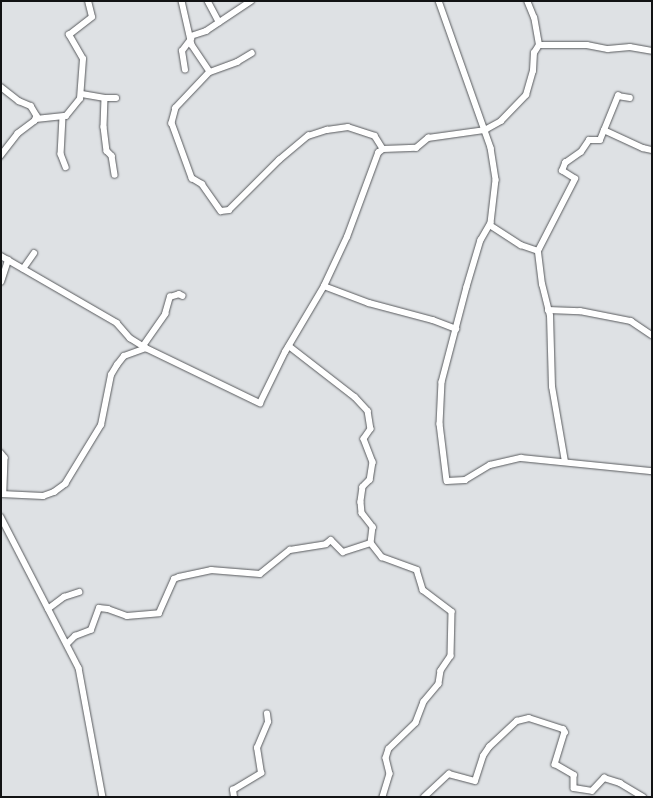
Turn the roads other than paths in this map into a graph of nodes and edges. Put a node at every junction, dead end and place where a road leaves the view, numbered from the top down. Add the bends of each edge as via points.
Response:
1 (88, 1) edge
2 (182, 1) edge
3 (208, 1) edge
4 (250, 1) edge
5 (439, 1) edge
6 (527, 1) edge
7 (219, 22) junction
8 (191, 37) junction
9 (539, 45) junction
10 (652, 51) edge
11 (252, 52) dead end
12 (186, 70) dead end
13 (210, 72) junction
14 (1, 87) edge
15 (82, 94) junction
16 (105, 98) junction
17 (116, 98) dead end
18 (630, 98) dead end
19 (63, 117) junction
20 (36, 119) junction
21 (485, 130) junction
22 (604, 130) junction
23 (383, 149) junction
24 (652, 150) edge
25 (1, 156) edge
26 (66, 167) dead end
27 (115, 175) dead end
28 (490, 225) junction
29 (538, 251) junction
30 (34, 253) dead end
31 (1, 256) edge
32 (8, 260) junction
33 (23, 269) junction
34 (1, 282) edge
35 (324, 286) junction
36 (183, 296) dead end
37 (548, 310) junction
38 (456, 329) junction
39 (652, 335) edge
40 (288, 346) junction
41 (144, 347) junction
42 (1, 453) edge
43 (565, 462) junction
44 (652, 471) edge
45 (2, 493) edge
46 (1, 517) edge
47 (371, 543) junction
48 (79, 592) dead end
49 (48, 609) junction
50 (68, 643) junction
51 (267, 714) dead end
52 (103, 797) edge
53 (234, 797) edge
54 (383, 797) edge
55 (424, 797) edge
56 (643, 797) edge

1 - 15 street via 92,17 70,35 83,60
2 - 8 street
3 - 7 street
4 - 7 street
5 - 21 street
6 - 9 street via 534,18
7 - 8 street
8 - 12 street via 182,51
8 - 13 street
9 - 10 street via 587,45 608,49 630,46
9 - 21 street via 534,53 533,71 526,95 501,121
11 - 13 street via 237,62
13 - 23 street via 176,108 172,123 192,178 202,184 222,211 229,210 302,140 318,132 348,128 375,136
14 - 20 street via 18,101 31,106
15 - 16 street
15 - 19 street via 72,112
16 - 17 street
16 - 27 street via 104,127 107,151 112,156
18 - 22 street via 618,96
19 - 20 street
19 - 26 street via 61,154
20 - 25 street via 18,134
21 - 23 street via 428,138 416,148
21 - 28 street via 496,172
22 - 24 street
22 - 29 street via 600,140 589,140 581,152 565,163 562,171 574,179
23 - 35 street via 375,157 347,237
28 - 29 street via 521,245
28 - 38 street via 478,248
29 - 37 street
30 - 33 street
31 - 32 street
32 - 33 street
32 - 34 street
33 - 41 street via 117,323 127,335
35 - 38 street via 369,303 434,320
35 - 40 street
36 - 41 street via 179,294 170,297 165,314
37 - 39 street via 580,311 630,321
37 - 43 street via 552,387
38 - 43 street via 441,392 442,451 447,481 465,480 490,465 521,458
40 - 41 street via 260,403
40 - 47 street via 355,397 368,411 371,429 364,439 373,462 370,480 363,487 361,502 362,513 373,527
41 - 45 street via 124,356 111,375 101,425 65,484 43,496
42 - 45 street via 5,458
43 - 44 street
46 - 49 street
47 - 50 street via 343,552 331,540 326,544 290,550 260,574 211,570 179,577 174,579 159,613 127,616 99,608 91,630 76,636
47 - 54 street via 382,557 417,570 423,590 452,614 451,656 440,672 439,684 424,702 416,723 388,749 386,758 390,774
48 - 49 street via 64,597
49 - 50 street
50 - 52 street via 82,678
51 - 53 street via 268,722 257,748 260,773 233,790
55 - 56 street via 449,774 475,781 483,756 489,747 517,721 529,718 563,729 565,732 555,763 556,766 574,775 574,788 592,791 604,778 620,783

